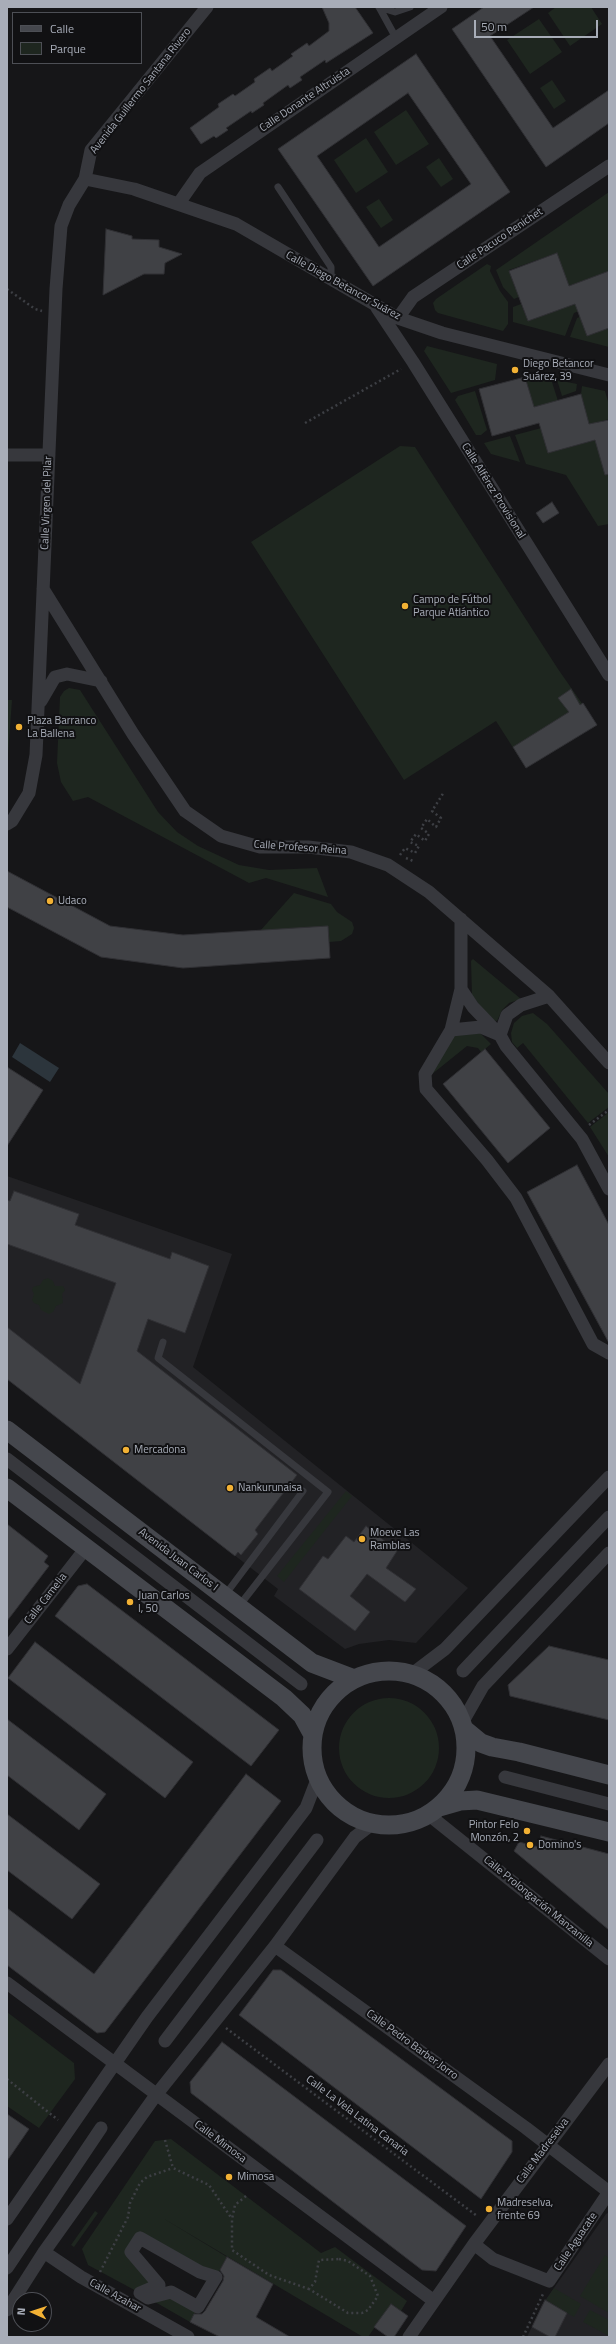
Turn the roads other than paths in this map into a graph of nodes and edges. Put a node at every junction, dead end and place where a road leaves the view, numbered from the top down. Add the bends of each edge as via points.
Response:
1 (207, 7) edge
2 (379, 7) edge
3 (410, 7) edge
4 (442, 7) edge
5 (396, 38) junction
6 (609, 166) edge
7 (85, 179) junction
8 (278, 187) dead end
9 (178, 203) junction
10 (331, 281) junction
11 (376, 307) junction
12 (398, 318) junction
13 (609, 375) edge
14 (7, 455) edge
15 (49, 455) junction
16 (43, 589) junction
17 (609, 675) edge
18 (101, 681) junction
19 (39, 705) junction
20 (7, 824) edge
21 (461, 919) junction
22 (461, 989) junction
23 (549, 996) junction
24 (451, 1030) junction
25 (500, 1035) junction
26 (609, 1063) edge
27 (609, 1189) edge
28 (163, 1342) dead end
29 (609, 1353) edge
30 (7, 1430) edge
31 (7, 1459) edge
32 (609, 1477) edge
33 (7, 1488) edge
34 (303, 1491) dead end
35 (609, 1517) edge
36 (86, 1548) junction
37 (609, 1553) edge
38 (232, 1601) junction
39 (7, 1650) edge
40 (463, 1671) dead end
41 (412, 1674) junction
42 (354, 1679) junction
43 (301, 1684) dead end
44 (463, 1726) junction
45 (313, 1735) junction
46 (609, 1775) edge
47 (318, 1777) junction
48 (505, 1777) dead end
49 (609, 1804) edge
50 (434, 1811) junction
51 (372, 1824) junction
52 (609, 1832) edge
53 (317, 1840) dead end
54 (275, 1946) junction
55 (609, 1959) edge
56 (7, 1983) edge
57 (165, 2041) dead end
58 (114, 2064) junction
59 (609, 2064) edge
60 (156, 2095) junction
61 (101, 2128) dead end
62 (548, 2145) junction
63 (609, 2192) edge
64 (7, 2219) edge
65 (474, 2244) junction
66 (44, 2252) junction
67 (7, 2268) edge
68 (148, 2298) joint
69 (434, 2301) junction
70 (7, 2310) edge
71 (188, 2337) edge
72 (409, 2337) edge

1 - 7 street, Avenida Guillermo Santana Rivero via 91,150
2 - 3 lane via 395,12
2 - 5 lane
4 - 5 street, Calle Donante Altruista
5 - 9 street, Calle Donante Altruista via 200,173
6 - 12 street, Calle Pacuco Penichet via 413,297
7 - 9 street, Calle Diego Betancor Suárez via 134,189
7 - 15 street, Calle Virgen del Pilar via 69,205 61,226
8 - 10 lane via 331,267
9 - 10 street, Calle Diego Betancor Suárez via 236,224
10 - 11 street, Calle Diego Betancor Suárez
11 - 12 street, Calle Diego Betancor Suárez
11 - 17 street, Calle Alférez Provisional
12 - 13 street, Calle Diego Betancor Suárez via 442,333
14 - 15 street
15 - 16 street, Calle Virgen del Pilar
16 - 18 street, Calle Profesor Reina
16 - 19 street, Calle Virgen del Pilar
18 - 19 street via 67,674 55,678 46,689
18 - 21 street, Calle Profesor Reina via 184,811 221,836 260,847 308,847 351,852 388,866 429,892
19 - 20 street, Calle Virgen del Pilar via 36,755 29,793 12,821
21 - 22 street
21 - 23 street, Calle Profesor Reina
22 - 24 street
22 - 25 street via 473,1007
23 - 25 street via 521,1005 507,1015
23 - 26 street, Calle Profesor Reina
24 - 25 street via 481,1026
24 - 29 street via 425,1074 426,1089 516,1198 593,1344
25 - 27 street via 506,1046 582,1139
28 - 38 lane via 158,1358 328,1492
30 - 38 street, Avenida Juan Carlos I
31 - 43 street
32 - 41 street via 445,1649
33 - 36 street
34 - 38 lane
35 - 40 street
36 - 39 street, Calle Camelia
36 - 45 street via 284,1698 302,1715
37 - 44 street via 483,1686
38 - 42 street, Avenida Juan Carlos I via 312,1662
41 - 42 street via 393,1671 373,1672
41 - 44 street via 443,1692
42 - 45 street via 339,1689 327,1702 318,1718
44 - 46 street via 481,1743 492,1747
44 - 50 street via 466,1750 463,1772 454,1791
45 - 47 street via 312,1749
47 - 51 street via 324,1790 345,1812
47 - 58 street via 306,1808
48 - 49 street
50 - 51 street via 404,1824
50 - 52 street via 460,1801 477,1800
50 - 55 street, Calle Prolongación Manzanilla
51 - 54 street via 355,1837
53 - 57 street
54 - 60 street
54 - 62 street, Calle Pedro Barber Jorro
56 - 58 street, Calle Mimosa
58 - 60 street, Calle Mimosa
58 - 64 street
59 - 62 street, Calle Madreselva
60 - 66 street
60 - 69 street, Calle Mimosa
61 - 67 street
62 - 63 street, Calle Pedro Barber Jorro
62 - 65 street, Calle Madreselva
63 - 65 street, Calle Aguacate via 549,2281 493,2259
65 - 69 street, Calle Madreselva
66 - 70 street
66 - 71 street, Calle Azahar via 81,2277
68 - 68 street via 140,2293 159,2285 131,2252 140,2238 200,2272 216,2278 198,2307 171,2292
69 - 72 street, Calle Madreselva

